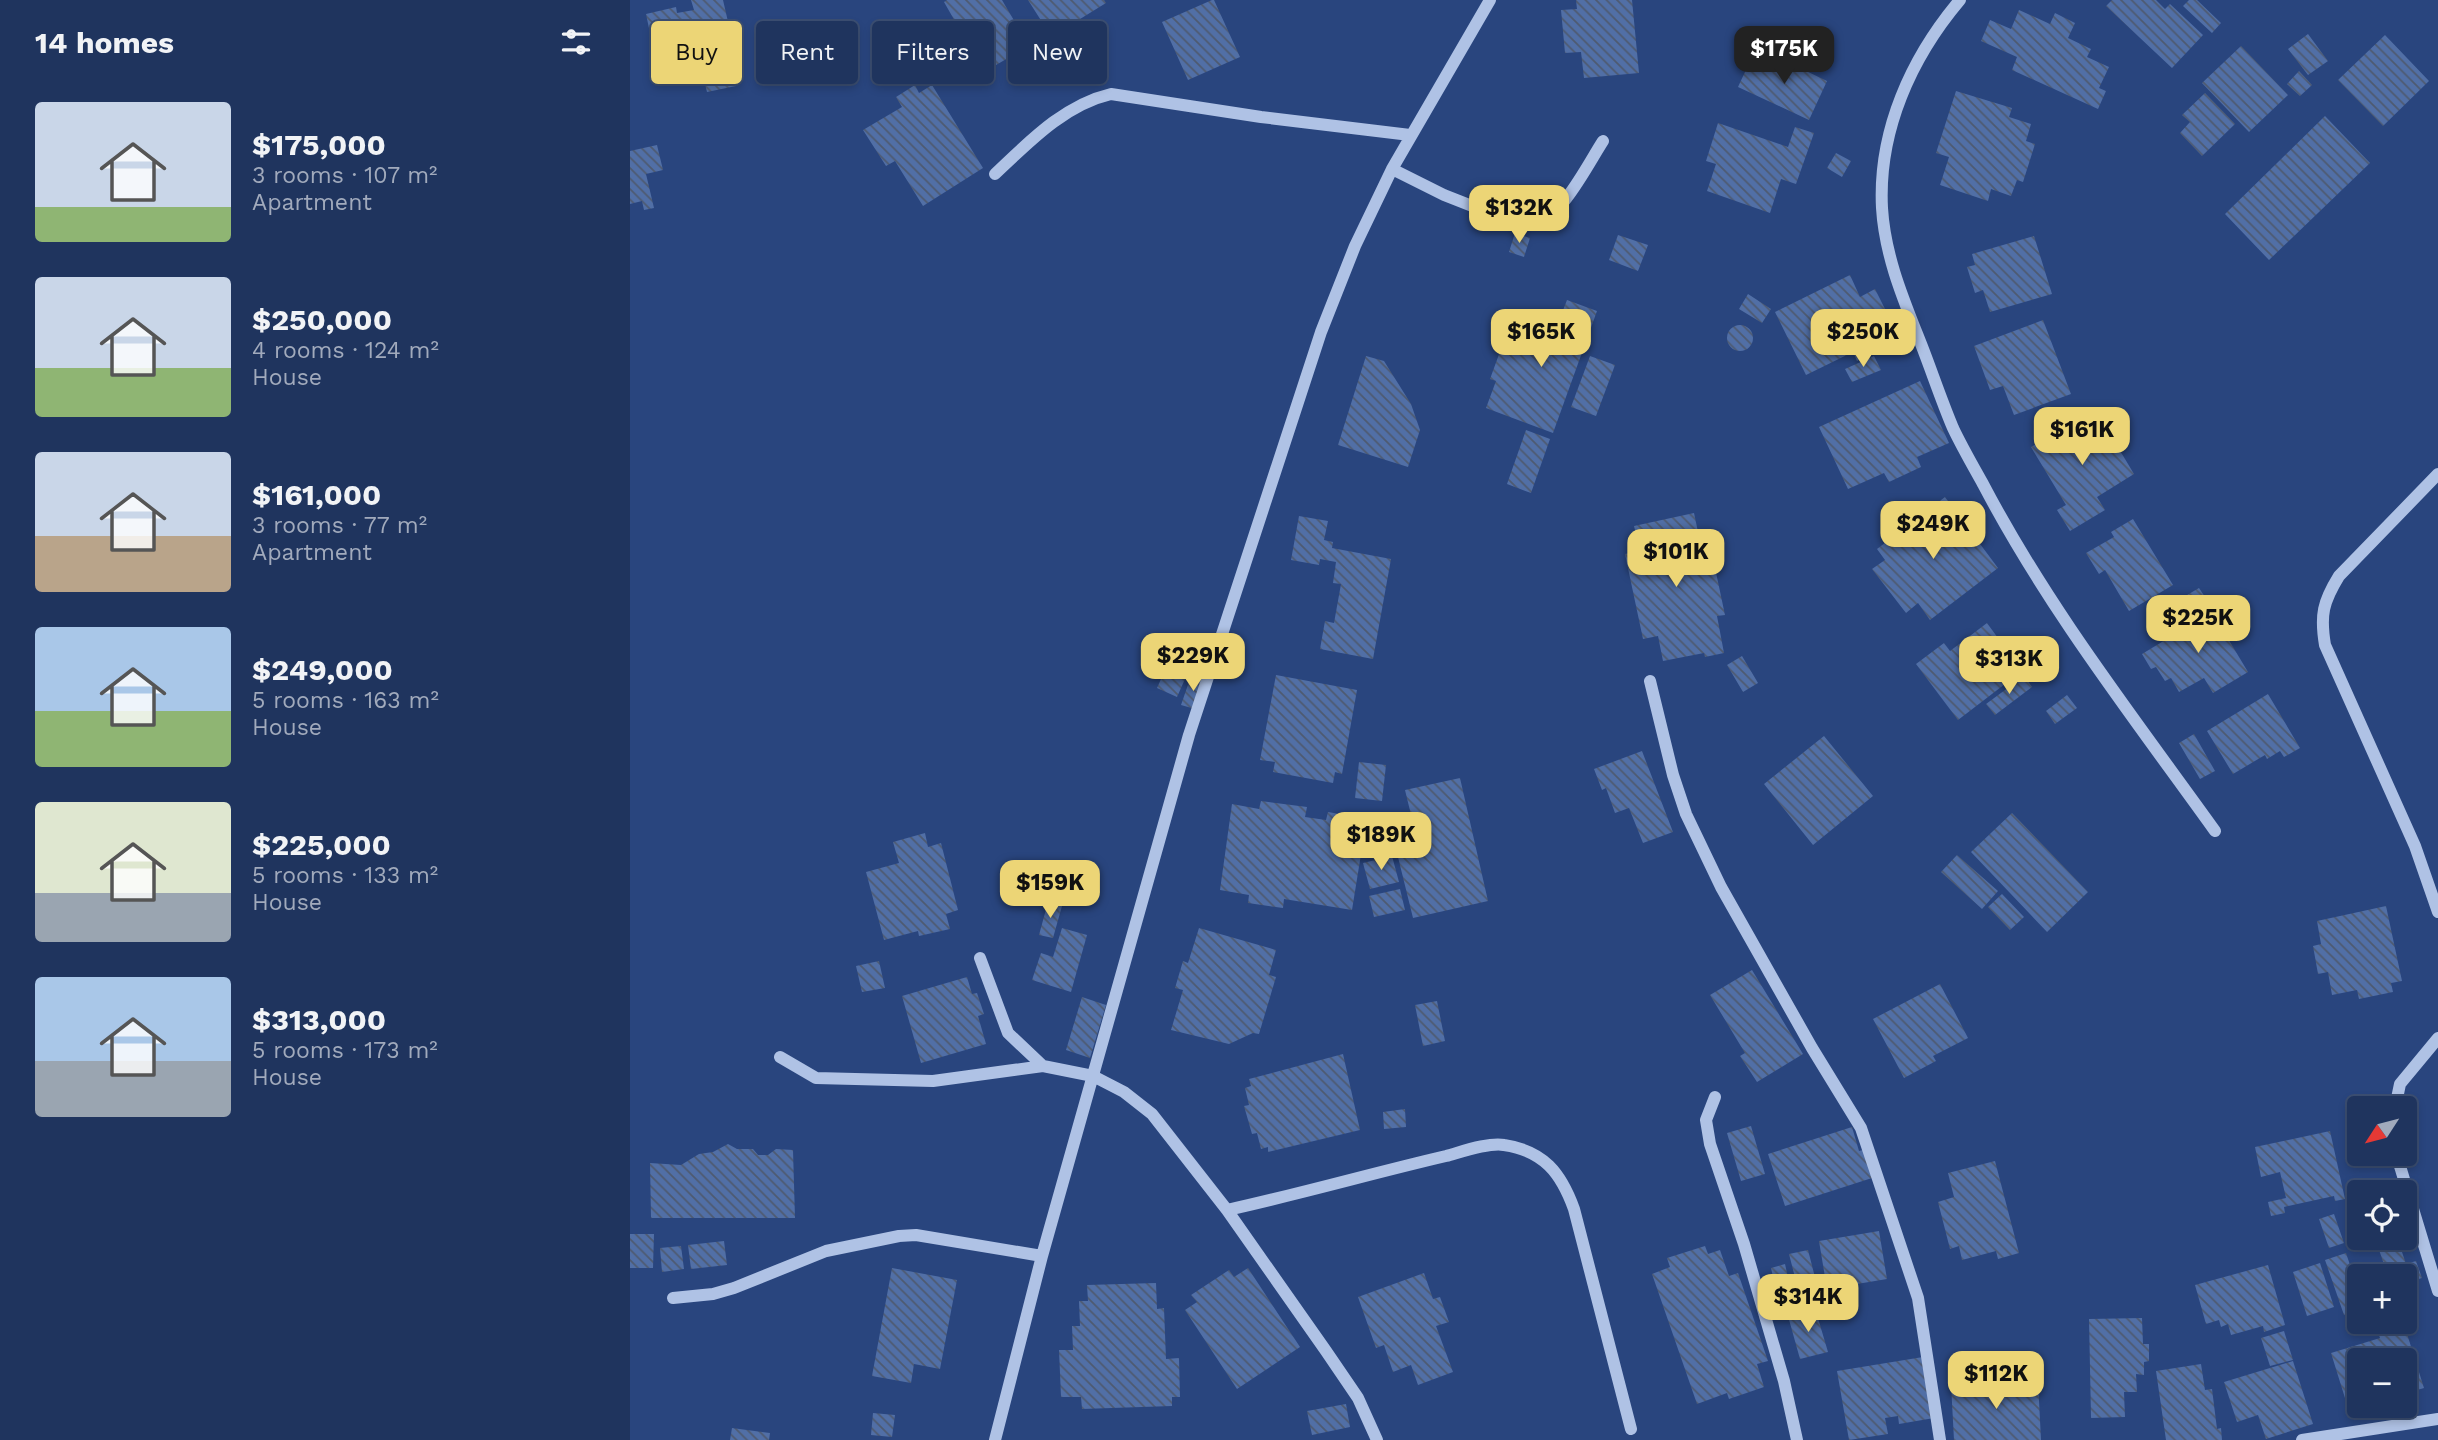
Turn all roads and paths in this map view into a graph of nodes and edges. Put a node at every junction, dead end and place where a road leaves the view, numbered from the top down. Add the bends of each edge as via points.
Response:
1 (1490, 0) edge
2 (1960, 0) edge
3 (1410, 135) junction
4 (1603, 141) dead end
5 (1392, 169) junction
6 (995, 174) dead end
7 (2438, 474) edge
8 (1650, 681) dead end
9 (2215, 831) dead end
10 (2438, 912) edge
11 (980, 958) dead end
12 (2438, 1038) edge
13 (780, 1058) dead end
14 (1042, 1066) junction
15 (1093, 1076) junction
16 (2398, 1096) edge
17 (1715, 1097) dead end
18 (2400, 1166) edge
19 (1227, 1210) junction
20 (1042, 1256) junction
21 (2438, 1291) edge
22 (673, 1298) dead end
23 (2438, 1419) edge
24 (1631, 1429) dead end
25 (995, 1440) edge
26 (1377, 1440) edge
27 (1797, 1440) edge
28 (1940, 1440) edge
29 (2302, 1440) edge

1 - 3 street
2 - 9 street via 1922,56 1899,98 1889,129 1882,208 1892,271 1953,429 2000,518 2056,609
3 - 5 street
3 - 6 street via 1111,94 1078,106
4 - 5 street via 1566,198 1550,216 1530,224 1518,224 1469,205
5 - 15 street via 1321,332 1189,735
7 - 10 street via 2339,576 2321,620 2325,645 2415,846
8 - 28 street via 1686,814 1721,887 1860,1128 1918,1298
11 - 14 street via 1008,1032
12 - 16 street via 2400,1084
13 - 14 street via 816,1078 933,1082
14 - 15 street
15 - 19 street via 1152,1114
15 - 20 street
17 - 27 street via 1706,1120 1710,1144 1784,1381
18 - 21 street
19 - 24 street via 1499,1144 1534,1154 1556,1172 1574,1209
19 - 26 street via 1358,1398
20 - 22 street via 899,1236 826,1251 713,1294
20 - 25 street
23 - 29 street

